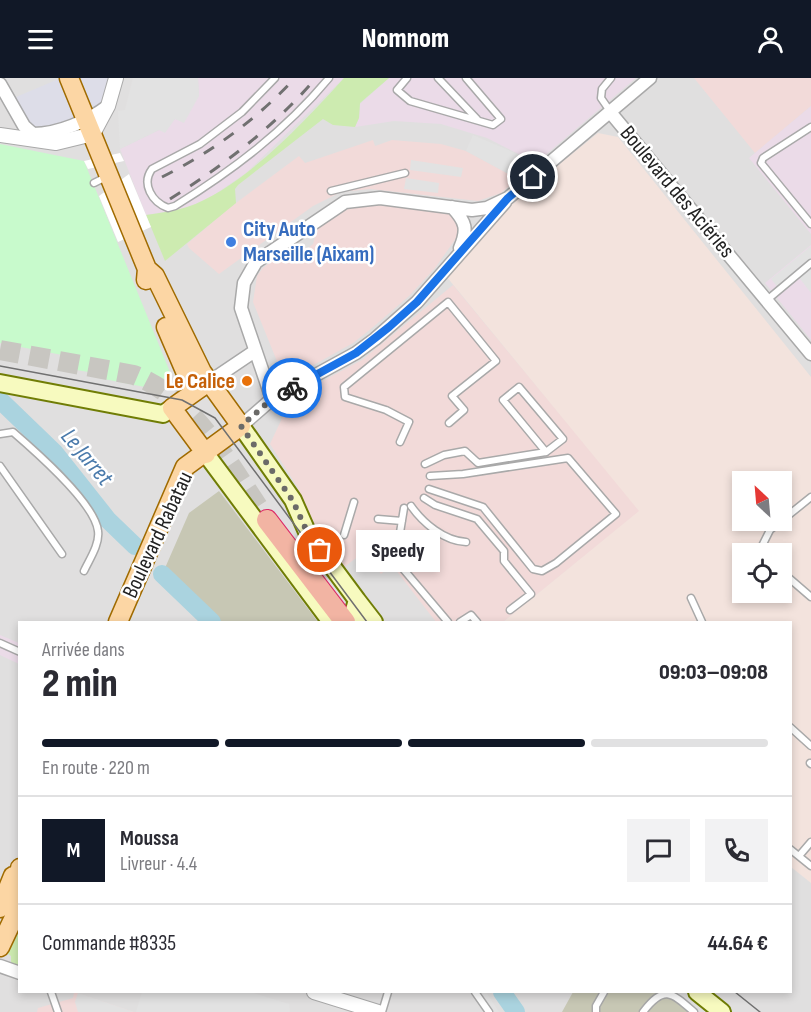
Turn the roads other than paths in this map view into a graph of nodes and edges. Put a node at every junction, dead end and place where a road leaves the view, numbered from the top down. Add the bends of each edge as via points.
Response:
1 (69, 78) edge
2 (116, 78) edge
3 (275, 78) edge
4 (329, 78) edge
5 (406, 78) edge
6 (438, 78) edge
7 (466, 78) edge
8 (610, 78) edge
9 (651, 78) edge
10 (0, 84) edge
11 (610, 112) junction
12 (479, 121) junction
13 (24, 126) junction
14 (90, 126) junction
15 (811, 127) edge
16 (0, 135) edge
17 (27, 140) junction
18 (405, 173) dead end
19 (331, 191) dead end
20 (508, 198) junction
21 (452, 207) junction
22 (811, 224) edge
23 (458, 252) junction
24 (811, 263) edge
25 (147, 269) junction
26 (766, 300) junction
27 (255, 351) junction
28 (811, 354) edge
29 (0, 382) edge
30 (209, 382) junction
31 (194, 392) junction
32 (272, 399) junction
33 (172, 408) junction
34 (448, 423) dead end
35 (241, 426) junction
36 (0, 434) edge
37 (400, 442) dead end
38 (546, 452) junction
39 (206, 454) junction
40 (425, 464) dead end
41 (0, 466) edge
42 (430, 476) dead end
43 (429, 489) dead end
44 (811, 497) edge
45 (424, 498) dead end
46 (354, 502) dead end
47 (378, 519) dead end
48 (267, 520) tunnel mouth
49 (402, 521) junction
50 (344, 535) dead end
51 (375, 535) dead end
52 (399, 537) junction
53 (466, 542) dead end
54 (764, 543) edge
55 (62, 554) dead end
56 (84, 571) dead end
57 (792, 581) edge
58 (811, 597) edge
59 (691, 598) dead end
60 (357, 600) junction
61 (510, 610) dead end
62 (118, 621) edge
63 (330, 621) edge
64 (344, 621) edge
65 (355, 621) edge
66 (373, 621) edge
67 (447, 621) edge
68 (462, 621) edge
69 (476, 621) edge
70 (702, 621) edge
71 (0, 643) edge
72 (18, 651) edge
73 (792, 729) edge
74 (811, 746) edge
75 (811, 842) edge
76 (792, 851) edge
77 (799, 856) junction
78 (811, 866) edge
79 (18, 868) edge
80 (18, 873) edge
81 (11, 892) edge
82 (0, 908) edge
83 (0, 947) edge
84 (0, 966) edge
85 (18, 972) edge
86 (51, 993) edge
87 (317, 993) edge
88 (388, 993) edge
89 (476, 993) edge
90 (603, 993) edge
91 (698, 993) edge
92 (655, 994) edge
93 (58, 1012) edge
94 (380, 1012) edge
95 (489, 1012) edge
96 (596, 1012) edge
97 (643, 1012) edge
98 (694, 1012) edge
99 (722, 1012) edge

1 - 14 main road
2 - 14 street via 108,106
3 - 4 lane via 242,112 200,144 152,169 147,185 155,201 168,208 175,206 226,174 266,142
5 - 12 lane via 397,90 410,101
6 - 12 lane
7 - 12 lane via 501,120 493,125
8 - 11 lane via 601,98
9 - 11 street
10 - 13 street
11 - 20 street, Boulevard des Aciéries
11 - 26 street, Boulevard des Aciéries
13 - 14 street via 33,134 49,134
13 - 17 street
14 - 17 street via 56,143
14 - 25 main road via 102,179
15 - 22 lane via 761,163
16 - 17 street
18 - 19 lane
20 - 21 street, Boulevard des Aciéries via 487,208
20 - 23 street
21 - 23 street via 465,224
21 - 27 street, Boulevard des Aciéries via 380,198 345,202 256,262 241,295 241,308
23 - 32 street via 417,302 375,339
24 - 26 lane
25 - 30 main road via 155,276
25 - 31 main road via 146,279
26 - 28 street, Boulevard des Aciéries
27 - 30 street
27 - 32 street, Boulevard des Aciéries
29 - 33 main road via 163,414
30 - 31 main road
30 - 35 main road
31 - 33 main road
32 - 35 street
33 - 39 main road
34 - 37 lane via 464,410 452,396 496,361 448,302 344,387 345,397 409,422
35 - 39 main road, Boulevard Rabatau
35 - 60 main road via 293,501 308,534
36 - 56 lane via 13,432 52,465 92,516 99,537
38 - 38 lane via 503,400 519,387 563,439
38 - 40 lane via 478,463 465,451
39 - 62 main road, Boulevard Rabatau via 186,467
39 - 63 main road
41 - 55 lane
42 - 43 lane via 568,458 616,514 542,571 532,569 483,507
44 - 54 lane via 770,530
45 - 61 lane via 477,519 504,551 504,561 531,594
46 - 50 lane
47 - 49 lane
48 - 64 highway
49 - 52 lane
49 - 53 lane via 407,507 453,542
51 - 52 lane
52 - 67 lane via 399,564
57 - 58 lane
59 - 70 lane
60 - 65 main road via 352,617
60 - 66 main road
68 - 69 lane via 471,615
71 - 72 lane
73 - 74 lane
75 - 77 lane
76 - 77 lane
77 - 78 lane
79 - 81 main road
80 - 81 main road
81 - 82 main road
81 - 83 main road via 16,914
84 - 85 street
86 - 93 lane
87 - 94 street
88 - 94 lane
89 - 95 lane
90 - 96 lane
91 - 99 main road
92 - 97 lane
92 - 98 lane via 673,994

